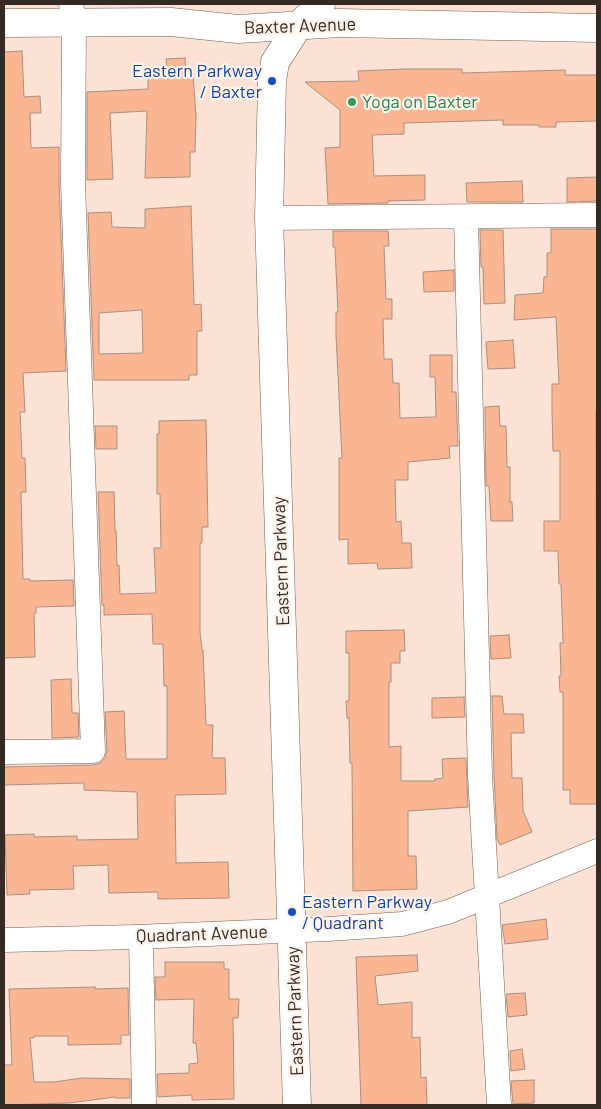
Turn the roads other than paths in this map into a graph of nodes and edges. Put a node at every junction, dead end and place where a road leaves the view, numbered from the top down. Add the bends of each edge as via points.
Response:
1 (321, 4) edge
2 (72, 13) edge
3 (300, 14) edge
4 (4, 23) edge
5 (597, 28) edge
6 (597, 215) edge
7 (466, 217) junction
8 (269, 218) junction
9 (4, 752) edge
10 (597, 851) edge
11 (486, 898) junction
12 (293, 930) junction
13 (141, 937) junction
14 (4, 940) edge
15 (144, 1105) edge
16 (297, 1105) edge
17 (499, 1105) edge

1 - 3 main road, Eastern Parkway
2 - 3 main road, Baxter Avenue via 238,29
2 - 4 main road, Baxter Avenue
2 - 9 street via 73,183 92,751
3 - 5 main road, Baxter Avenue via 358,23
3 - 8 main road, Eastern Parkway via 275,62 272,81
6 - 7 street
7 - 8 street
7 - 11 street
8 - 12 main road, Eastern Parkway
10 - 11 street, Quadrant Avenue
11 - 12 street, Quadrant Avenue via 402,924
11 - 17 street
12 - 13 street, Quadrant Avenue
12 - 16 main road, Eastern Parkway
13 - 14 street, Quadrant Avenue
13 - 15 street

